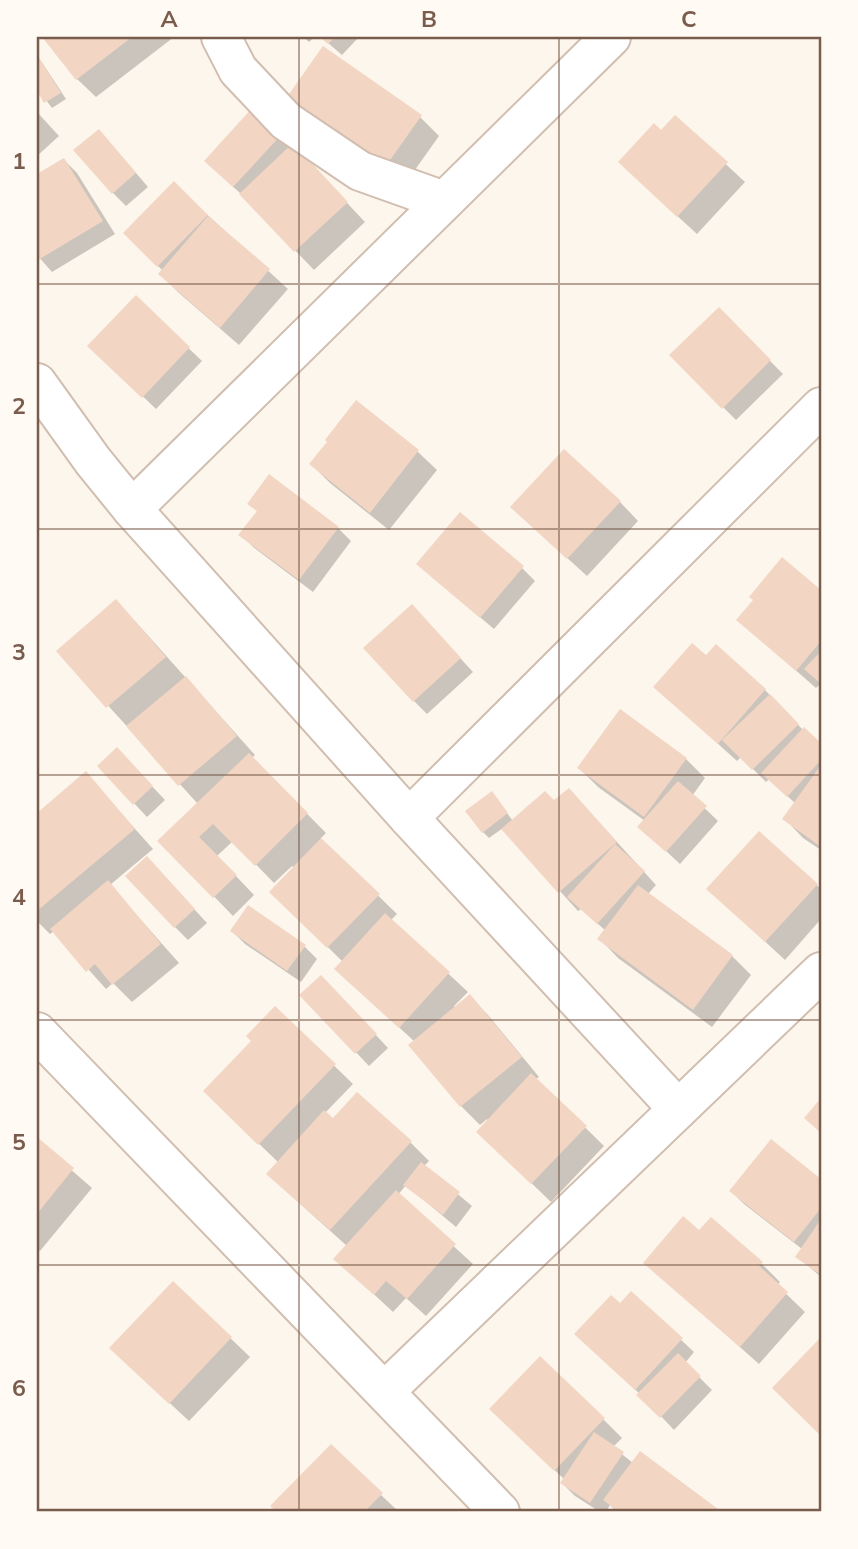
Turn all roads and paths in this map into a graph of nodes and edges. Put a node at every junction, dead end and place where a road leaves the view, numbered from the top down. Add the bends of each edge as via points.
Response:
1 (221, 37) edge
2 (611, 37) edge
3 (444, 201) junction
4 (37, 383) edge
5 (821, 407) edge
6 (132, 509) junction
7 (409, 818) junction
8 (821, 972) edge
9 (37, 1032) edge
10 (678, 1109) junction
11 (385, 1391) junction
12 (500, 1512) edge

1 - 3 street via 238,71 286,121 360,171
2 - 3 street
3 - 6 street
4 - 6 street
5 - 7 street
6 - 7 street
7 - 10 street
8 - 10 street
9 - 11 street
10 - 11 street
11 - 12 street

